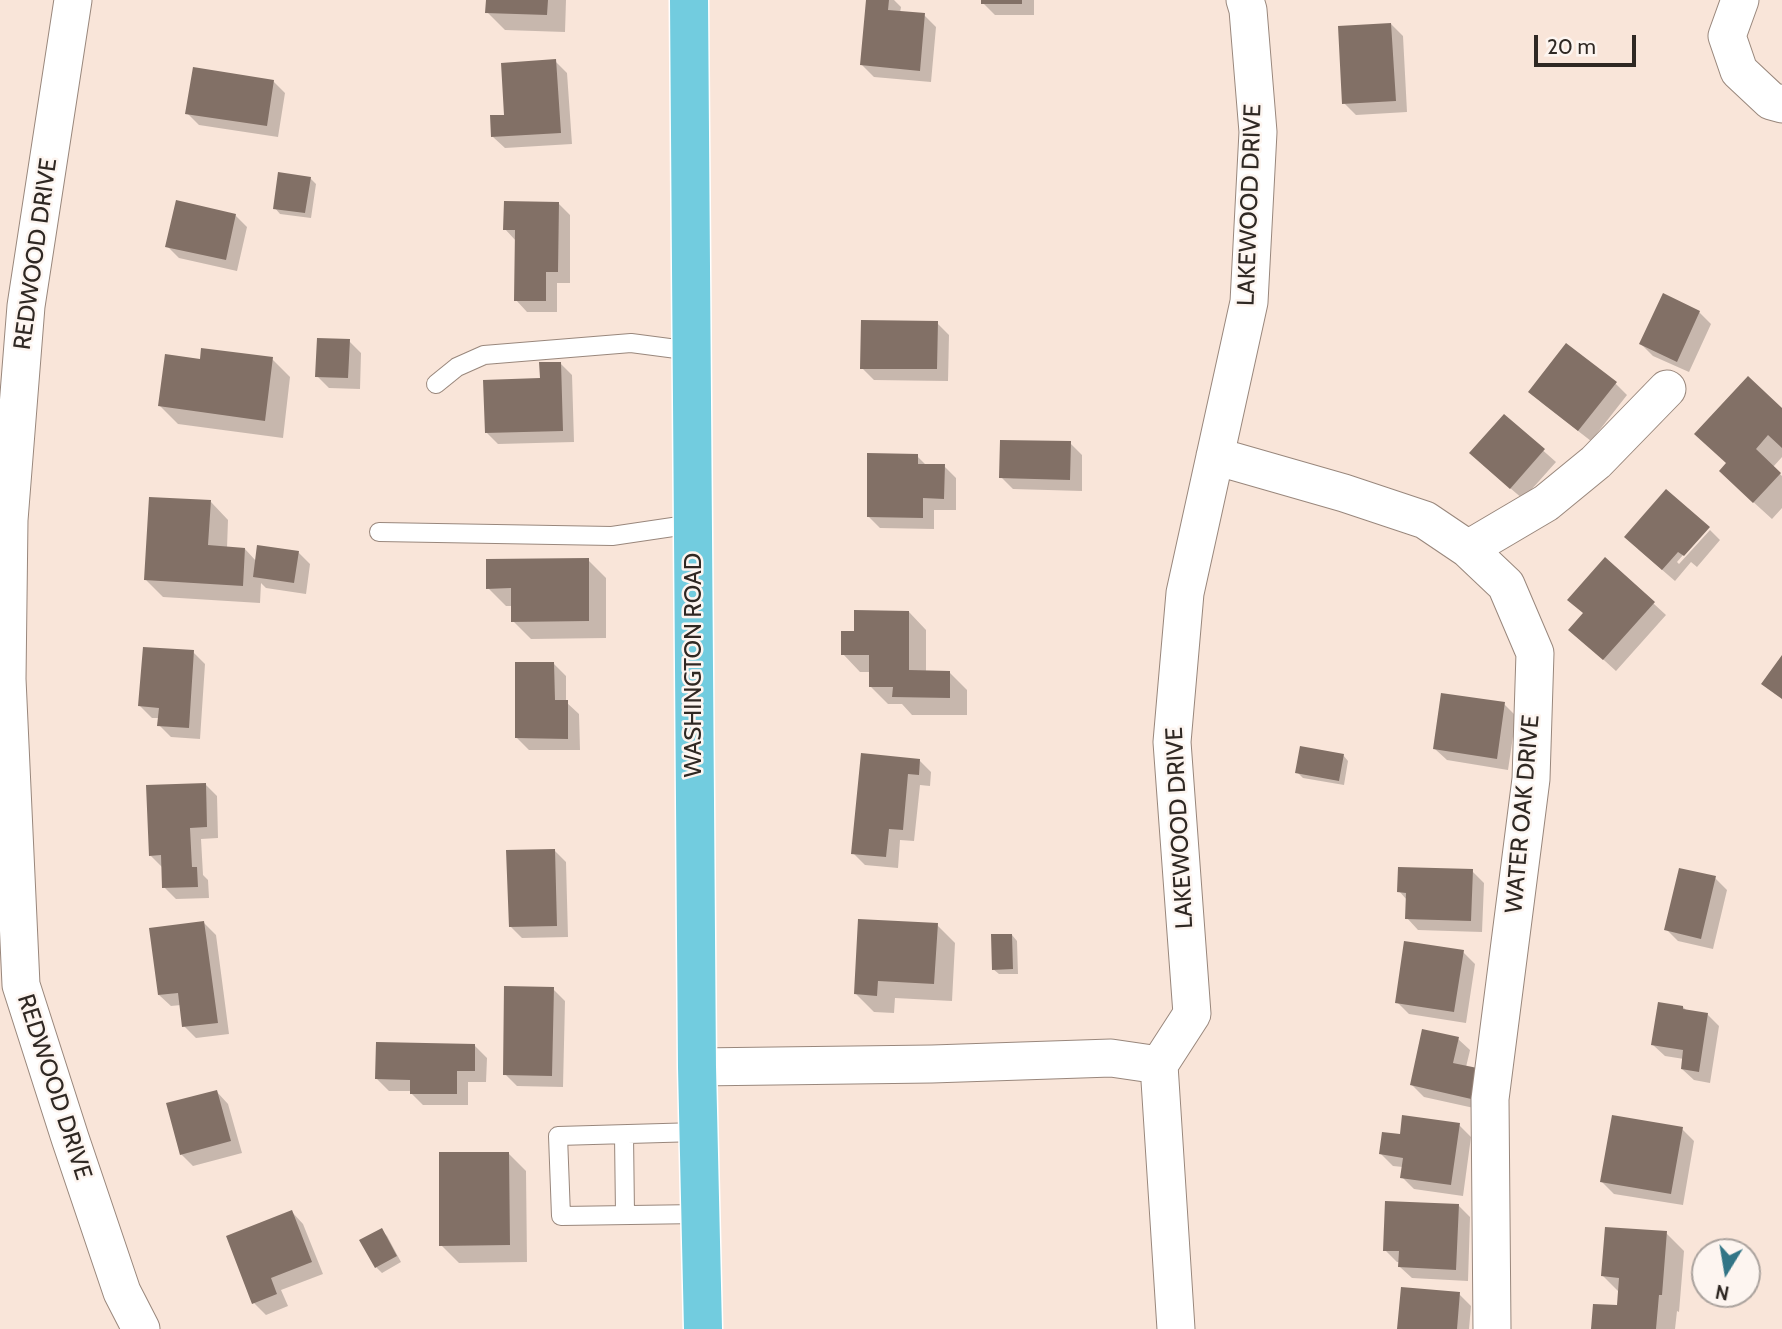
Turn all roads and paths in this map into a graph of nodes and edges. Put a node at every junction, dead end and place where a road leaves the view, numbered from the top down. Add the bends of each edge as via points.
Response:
1 (73, 0) edge
2 (689, 0) edge
3 (1245, 0) edge
4 (1740, 0) edge
5 (1782, 104) edge
6 (692, 351) junction
7 (436, 384) dead end
8 (1667, 389) dead end
9 (1215, 456) junction
10 (693, 524) junction
11 (379, 532) dead end
12 (1468, 550) junction
13 (3, 679) edge
14 (1159, 1065) junction
15 (697, 1068) junction
16 (698, 1132) junction
17 (624, 1135) junction
18 (625, 1214) junction
19 (700, 1214) junction
20 (141, 1329) edge
21 (703, 1329) edge
22 (1176, 1329) edge
23 (1492, 1329) edge

1 - 13 street, REDWOOD DRIVE via 26,306 9,520
2 - 6 main road, WASHINGTON ROAD
3 - 9 street, LAKEWOOD DRIVE via 1258,132 1249,302
4 - 5 street via 1727,36 1739,71 1771,101
6 - 7 lane via 631,343 484,355 457,367
6 - 10 main road, WASHINGTON ROAD
8 - 12 street via 1596,462 1546,503
9 - 12 street, WATER OAK DRIVE via 1425,520
9 - 14 street, LAKEWOOD DRIVE via 1185,593 1171,742 1192,1014
10 - 11 lane via 612,536
10 - 15 main road, WASHINGTON ROAD
12 - 23 street, WATER OAK DRIVE via 1506,585 1535,653 1531,779 1490,1098
13 - 20 street, REDWOOD DRIVE via 21,985 122,1292
14 - 15 street via 1111,1058
14 - 22 street
15 - 16 main road, WASHINGTON ROAD
16 - 17 lane
16 - 19 main road, WASHINGTON ROAD
17 - 18 lane
17 - 18 lane via 558,1136 561,1216
18 - 19 lane
19 - 21 main road, WASHINGTON ROAD

